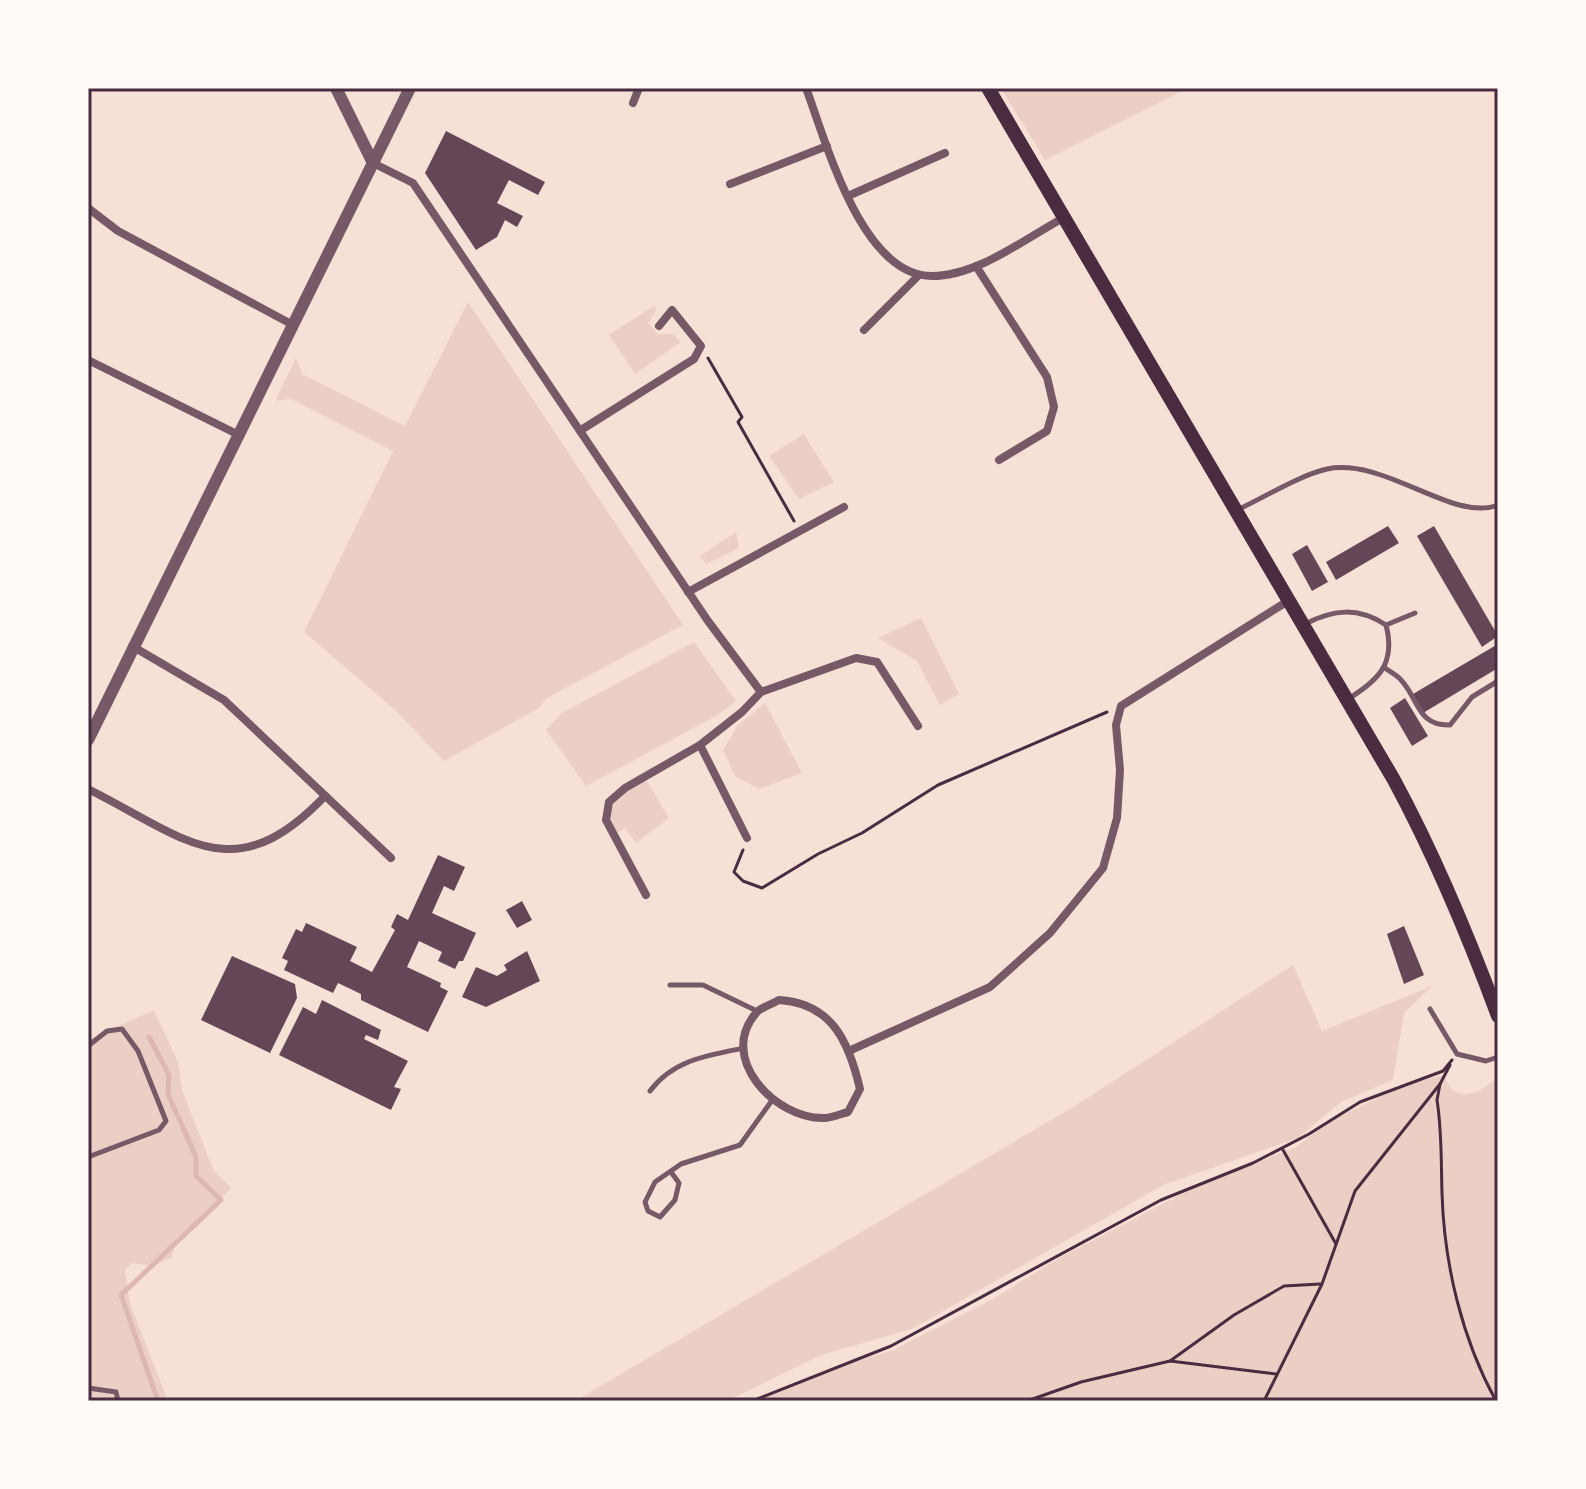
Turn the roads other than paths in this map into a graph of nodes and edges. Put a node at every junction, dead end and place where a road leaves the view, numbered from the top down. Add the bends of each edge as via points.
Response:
1 (336, 88) edge
2 (410, 88) edge
3 (639, 88) edge
4 (806, 88) edge
5 (988, 88) edge
6 (633, 103) dead end
7 (827, 146) junction
8 (945, 153) dead end
9 (373, 163) junction
10 (730, 184) dead end
11 (848, 196) junction
12 (88, 208) edge
13 (1065, 217) junction
14 (976, 266) junction
15 (919, 275) junction
16 (293, 325) junction
17 (659, 326) dead end
18 (864, 330) dead end
19 (88, 360) edge
20 (581, 430) junction
21 (239, 435) junction
22 (999, 460) dead end
23 (1498, 505) edge
24 (844, 507) dead end
25 (1236, 511) junction
26 (688, 592) junction
27 (1288, 601) junction
28 (1415, 613) dead end
29 (1303, 625) junction
30 (1386, 625) junction
31 (132, 646) junction
32 (1385, 668) junction
33 (1498, 681) edge
34 (761, 692) junction
35 (1347, 700) junction
36 (918, 726) dead end
37 (89, 736) edge
38 (700, 745) junction
39 (88, 789) edge
40 (325, 796) junction
41 (747, 838) road end
42 (391, 858) dead end
43 (646, 895) dead end
44 (670, 985) dead end
45 (1430, 1009) dead end
46 (758, 1012) junction
47 (1498, 1016) edge
48 (88, 1046) edge
49 (746, 1048) junction
50 (851, 1050) junction
51 (1498, 1057) edge
52 (650, 1091) dead end
53 (773, 1099) junction
54 (88, 1157) edge
55 (671, 1172) junction
56 (88, 1388) edge
57 (118, 1401) edge

1 - 9 street
2 - 9 street
3 - 6 street
4 - 7 street
5 - 13 main road
7 - 10 street
7 - 11 street
8 - 11 street
9 - 16 street
9 - 20 street via 413,183
11 - 15 street via 882,252
12 - 16 street via 118,231
13 - 14 street
13 - 25 main road
14 - 15 street
14 - 22 street via 1047,377 1054,407 1047,431
15 - 18 street
16 - 21 street
17 - 20 street via 672,310 701,346 694,359
19 - 21 street
20 - 26 street
21 - 31 street
23 - 25 lane via 1484,511 1379,471 1327,469
24 - 26 street
25 - 27 main road
26 - 34 street
27 - 29 main road
27 - 50 street via 1121,706 1116,725 1117,818 1103,868 1050,933 990,987
28 - 30 lane
29 - 30 lane via 1349,611 1368,613
29 - 35 main road
30 - 32 lane via 1391,643
31 - 37 street
31 - 40 street via 224,700
32 - 33 lane via 1401,680 1423,716 1435,725 1450,725 1472,697
32 - 35 lane
34 - 36 street via 856,658 877,662
34 - 38 street
35 - 47 main road via 1422,833
38 - 41 street
38 - 43 street via 609,802 606,820
39 - 40 street via 210,850 240,851 278,838
40 - 42 street
44 - 46 lane via 703,985
45 - 51 lane via 1457,1054 1486,1061
46 - 49 street via 746,1033
46 - 50 street via 779,1000 802,1001 830,1021
48 - 54 lane via 107,1031 122,1029 138,1051 166,1121 159,1130
49 - 52 lane via 681,1064 664,1073
49 - 53 street via 745,1060 758,1088
50 - 53 street via 860,1089 848,1112 823,1118 787,1109
53 - 55 lane via 740,1145 694,1158
55 - 55 lane via 655,1182 645,1202 648,1211 660,1217 675,1200 679,1183
56 - 57 lane via 116,1392

